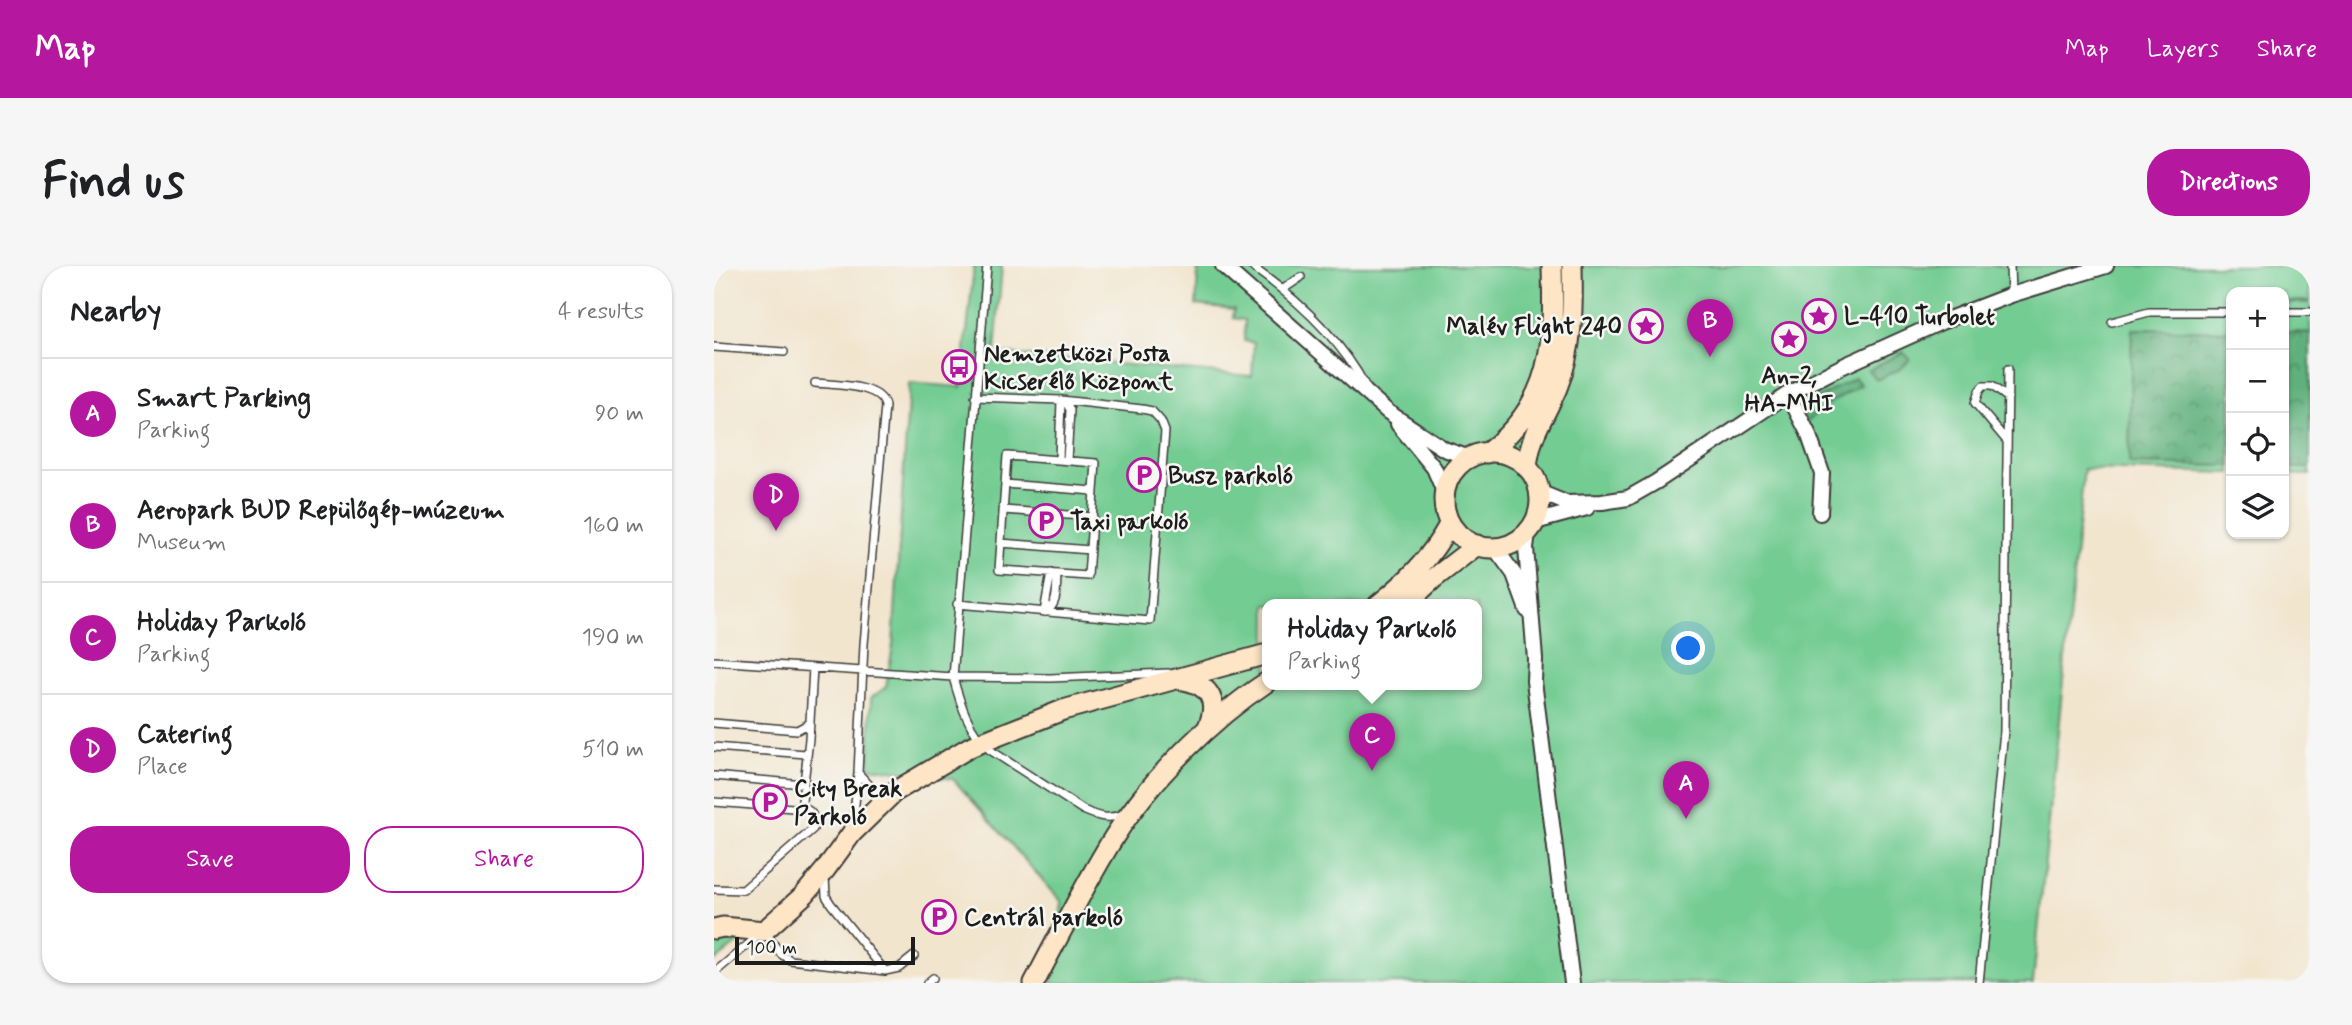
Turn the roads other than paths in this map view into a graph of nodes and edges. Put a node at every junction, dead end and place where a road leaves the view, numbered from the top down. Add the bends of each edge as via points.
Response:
1 (987, 266) edge
2 (1223, 266) edge
3 (1251, 266) edge
4 (1552, 266) edge
5 (1572, 266) edge
6 (2010, 266) edge
7 (2106, 266) edge
8 (1301, 277) dead end
9 (1282, 290) junction
10 (2011, 295) junction
11 (2226, 312) edge
12 (2289, 312) edge
13 (2310, 312) edge
14 (2112, 322) dead end
15 (714, 347) edge
16 (784, 352) dead end
17 (2008, 369) dead end
18 (815, 383) dead end
19 (1788, 394) junction
20 (975, 397) junction
21 (2008, 398) junction
22 (1061, 400) junction
23 (1376, 402) junction
24 (1388, 412) junction
25 (2006, 441) junction
26 (1478, 455) junction
27 (1063, 460) junction
28 (1527, 468) junction
29 (1006, 484) junction
30 (1094, 491) junction
31 (1539, 492) junction
32 (1445, 494) junction
33 (1602, 502) junction
34 (1004, 510) junction
35 (1820, 513) dead end
36 (1093, 517) junction
37 (1450, 523) junction
38 (1532, 527) junction
39 (1001, 543) junction
40 (1486, 547) junction
41 (1090, 550) junction
42 (1054, 574) junction
43 (1385, 599) edge
44 (1411, 599) edge
45 (957, 604) junction
46 (1044, 612) junction
47 (1532, 624) junction
48 (1262, 655) edge
49 (714, 661) edge
50 (813, 668) junction
51 (863, 670) junction
52 (1200, 672) junction
53 (953, 677) junction
54 (1172, 679) junction
55 (1262, 686) edge
56 (714, 723) edge
57 (810, 723) junction
58 (1206, 731) junction
59 (981, 742) junction
60 (714, 747) edge
61 (806, 754) junction
62 (858, 773) junction
63 (714, 776) edge
64 (803, 783) junction
65 (894, 792) junction
66 (714, 802) edge
67 (800, 810) junction
68 (1132, 812) junction
69 (852, 833) junction
70 (825, 870) junction
71 (714, 889) edge
72 (714, 929) edge
73 (764, 931) junction
74 (914, 956) dead end
75 (885, 971) junction
76 (714, 973) edge
77 (1034, 983) edge
78 (1572, 983) edge
79 (1979, 983) edge

1 - 20 lane
2 - 23 street
3 - 9 lane
4 - 26 street via 1553,325 1542,386 1504,440
5 - 28 street via 1573,318 1564,363 1533,434
6 - 10 lane
7 - 10 street
8 - 9 lane
9 - 23 lane via 1335,342
10 - 19 street via 1929,327
11 - 14 lane via 2149,312
12 - 13 lane
15 - 16 lane
17 - 21 lane
18 - 51 lane via 856,387 877,393 884,401
19 - 33 street via 1639,493
19 - 35 street via 1822,473
20 - 22 lane
20 - 45 lane
21 - 25 lane
21 - 25 lane via 1992,386 1983,386 1975,403
22 - 27 lane
22 - 46 lane via 1152,411 1166,431 1150,621
23 - 24 street
24 - 26 street via 1444,449
24 - 32 street via 1434,468
25 - 79 lane via 2004,731
26 - 28 street via 1509,456
26 - 32 street via 1456,469
27 - 29 lane via 1007,456
27 - 30 lane via 1096,463
28 - 31 street
29 - 30 lane
29 - 34 lane
30 - 36 lane
31 - 33 street via 1566,503
31 - 38 street
32 - 37 street
33 - 38 street
34 - 36 lane
34 - 39 lane
36 - 41 lane
37 - 40 street via 1459,534
37 - 43 street via 1427,560
38 - 40 street via 1513,543
38 - 47 street via 1526,548
39 - 41 lane
39 - 42 lane via 999,570
40 - 44 street via 1433,579
40 - 47 street via 1514,574
41 - 42 lane via 1088,576
42 - 46 lane via 1055,603
45 - 46 lane
45 - 53 lane
47 - 78 street via 1534,681
48 - 52 street
49 - 50 lane
50 - 51 lane
50 - 57 lane
51 - 53 lane
51 - 62 lane
52 - 53 lane
52 - 54 street
53 - 59 lane
54 - 58 street via 1190,680 1209,694 1213,705
54 - 59 street via 1063,710
55 - 58 street
56 - 57 lane via 797,730
57 - 61 lane
58 - 68 street
59 - 65 street
59 - 68 lane via 1083,810 1112,819
60 - 61 lane
61 - 64 lane
62 - 65 lane via 873,789
62 - 69 lane
63 - 64 lane
64 - 67 lane
65 - 69 street
66 - 67 lane
67 - 71 lane via 810,811 813,829 743,890
68 - 77 street
69 - 70 street
70 - 73 street
70 - 75 lane via 826,896
72 - 73 street
73 - 75 lane via 781,954 798,962
73 - 76 lane
74 - 75 lane via 900,968

